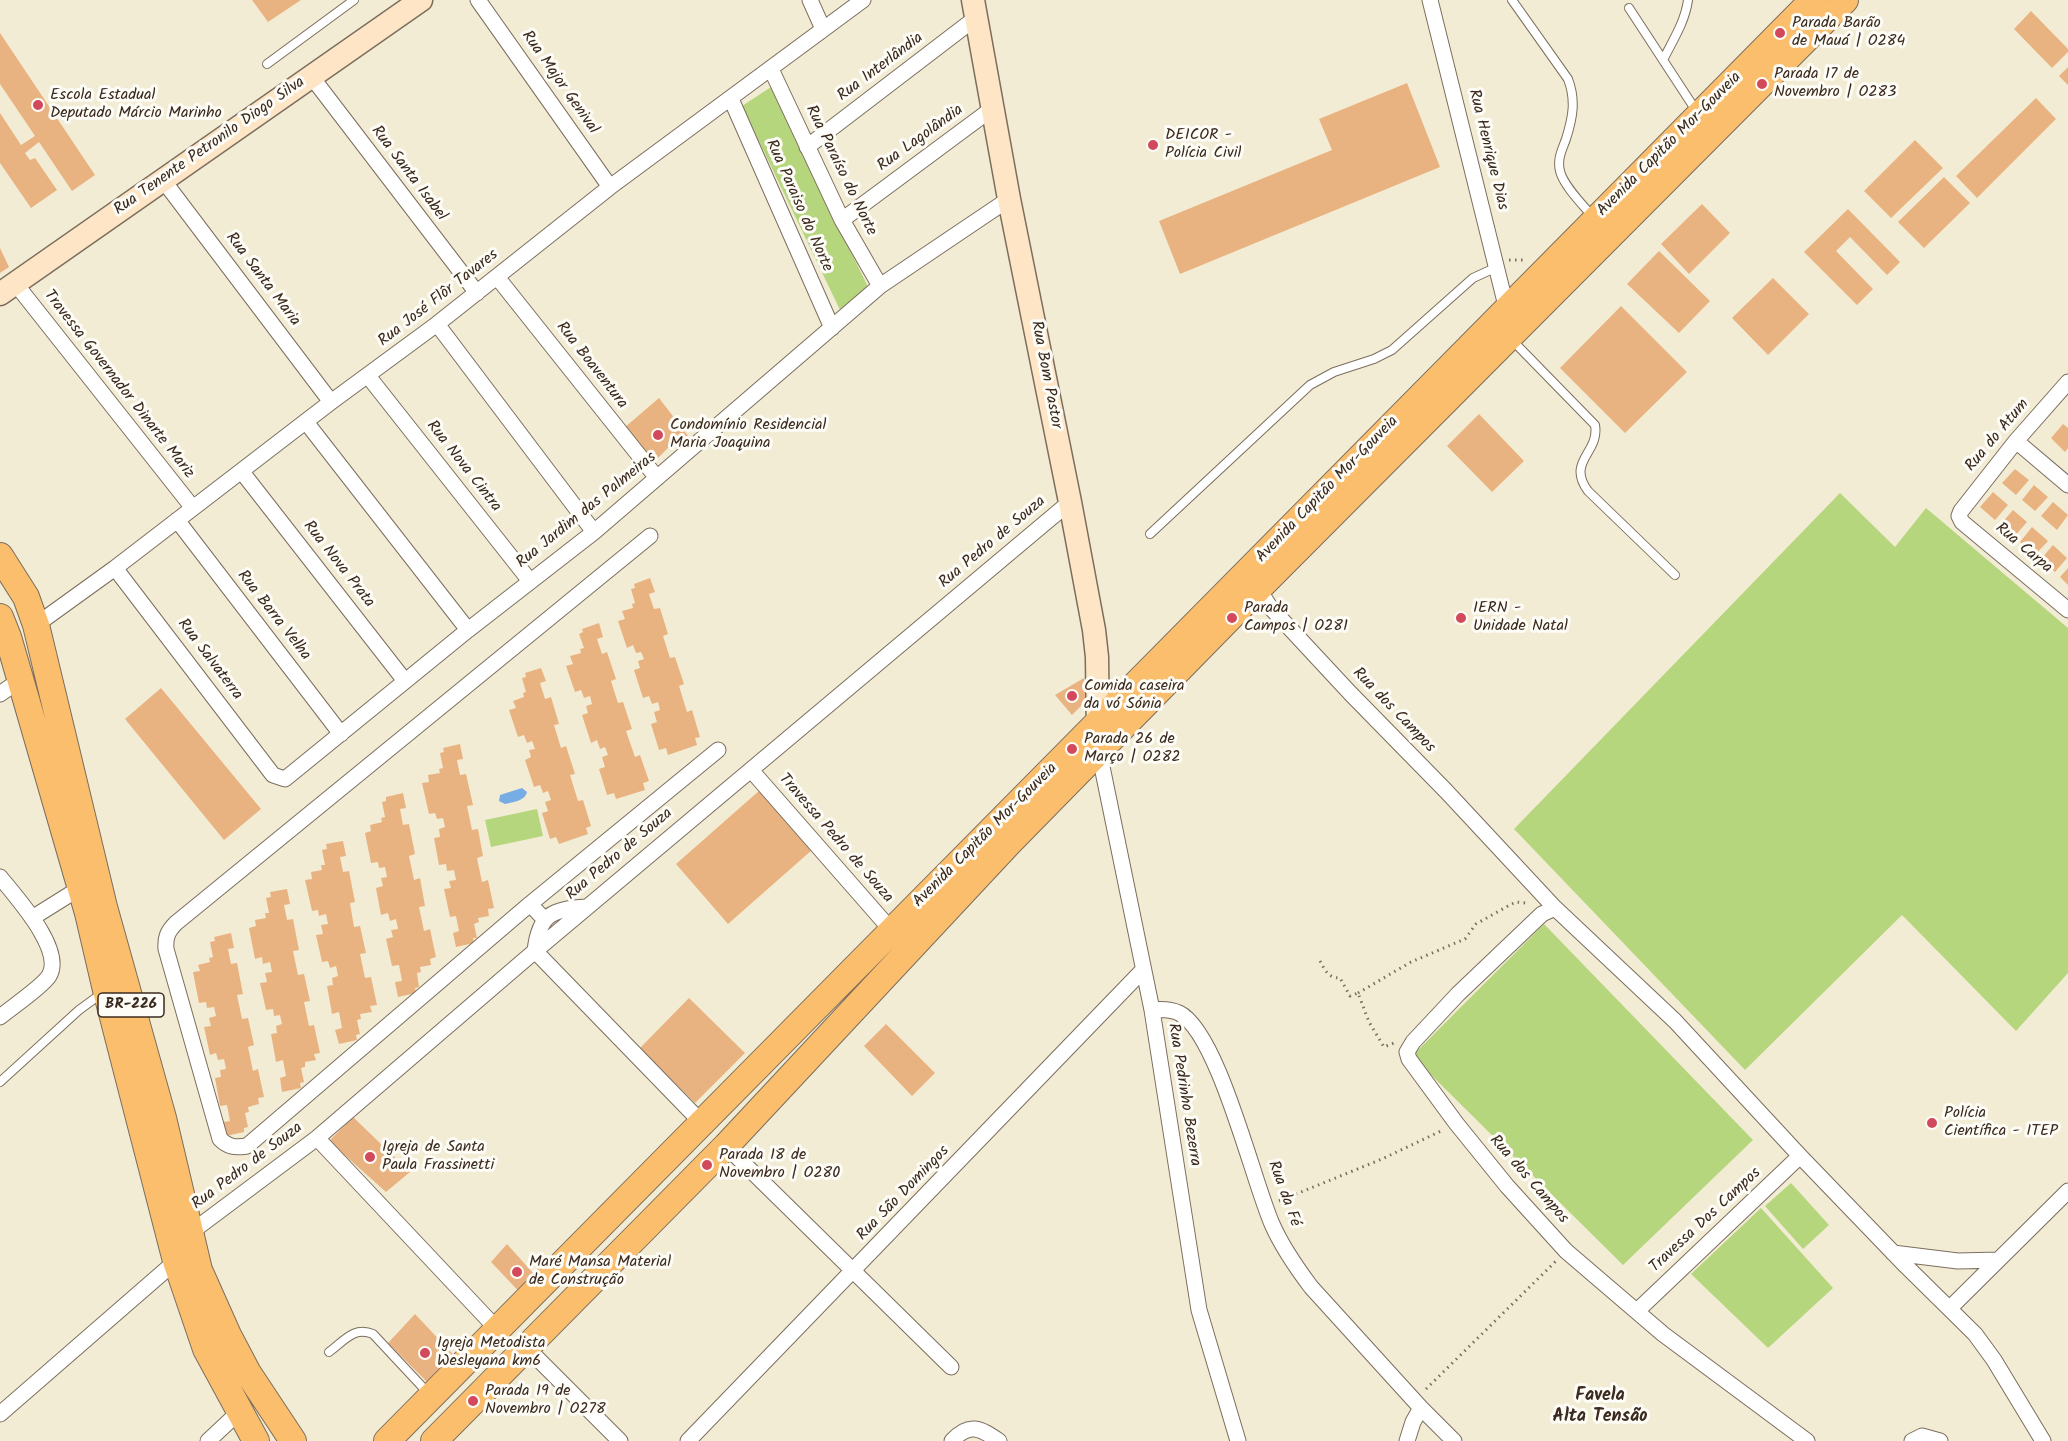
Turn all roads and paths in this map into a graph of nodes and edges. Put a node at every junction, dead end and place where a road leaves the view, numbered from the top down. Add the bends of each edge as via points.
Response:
1 (354, 0) edge
2 (421, 0) edge
3 (478, 0) edge
4 (810, 0) edge
5 (862, 0) edge
6 (1430, 0) edge
7 (1512, 0) edge
8 (1688, 0) edge
9 (1813, 0) edge
10 (1845, 0) edge
11 (975, 8) edge
12 (1629, 8) dead end
13 (824, 29) junction
14 (1663, 60) junction
15 (267, 64) dead end
16 (771, 69) junction
17 (311, 76) junction
18 (731, 99) junction
19 (993, 108) junction
20 (1700, 116) junction
21 (807, 147) junction
22 (163, 180) junction
23 (610, 187) junction
24 (1009, 199) junction
25 (842, 220) junction
26 (1595, 221) junction
27 (1497, 267) junction
28 (497, 277) junction
29 (880, 286) junction
30 (8, 289) edge
31 (477, 293) junction
32 (1507, 310) junction
33 (437, 324) junction
34 (832, 328) junction
35 (1510, 338) junction
36 (368, 376) junction
37 (2068, 382) edge
38 (331, 402) junction
39 (306, 422) junction
40 (1405, 427) junction
41 (2016, 441) junction
42 (242, 472) junction
43 (657, 478) junction
44 (2068, 485) edge
45 (1070, 502) junction
46 (193, 508) junction
47 (1959, 515) joint
48 (177, 520) junction
49 (594, 532) junction
50 (1150, 534) dead end
51 (650, 536) dead end
52 (0, 556) edge
53 (116, 568) junction
54 (1675, 575) dead end
55 (530, 581) junction
56 (1261, 586) junction
57 (2068, 610) edge
58 (0, 617) edge
59 (36, 625) junction
60 (468, 630) junction
61 (405, 681) junction
62 (10, 687) edge
63 (1098, 723) junction
64 (341, 734) junction
65 (718, 750) dead end
66 (1099, 752) junction
67 (751, 770) junction
68 (273, 775) joint
69 (0, 877) edge
70 (80, 888) junction
71 (530, 904) junction
72 (587, 907) junction
73 (1549, 911) junction
74 (32, 918) junction
75 (544, 919) junction
76 (892, 931) junction
77 (535, 951) junction
78 (1320, 961) dead end
79 (1143, 970) junction
80 (116, 988) junction
81 (1358, 993) junction
82 (1152, 1010) junction
83 (0, 1017) edge
84 (1407, 1055) junction
85 (0, 1082) edge
86 (702, 1123) junction
87 (1456, 1123) junction
88 (317, 1138) junction
89 (726, 1146) junction
90 (1800, 1156) junction
91 (2068, 1191) edge
92 (1266, 1207) junction
93 (190, 1233) junction
94 (1566, 1251) junction
95 (1893, 1252) junction
96 (1998, 1260) junction
97 (176, 1261) junction
98 (853, 1272) junction
99 (1950, 1308) junction
100 (1637, 1311) junction
101 (497, 1329) junction
102 (526, 1347) junction
103 (329, 1352) dead end
104 (951, 1366) dead end
105 (431, 1396) junction
106 (1418, 1404) junction
107 (239, 1412) junction
108 (0, 1414) edge
109 (208, 1441) edge
110 (256, 1441) edge
111 (293, 1441) edge
112 (387, 1441) edge
113 (434, 1441) edge
114 (620, 1441) edge
115 (688, 1441) edge
116 (952, 1441) edge
117 (999, 1441) edge
118 (1238, 1441) edge
119 (1407, 1441) edge
120 (1454, 1441) edge
121 (1807, 1441) edge
122 (1912, 1441) edge
123 (1940, 1441) edge
124 (2043, 1441) edge

1 - 15 lane
2 - 17 main road, Rua Tenente Petronilo Diogo Silva
3 - 23 street, Rua Major Genival
4 - 13 street
5 - 13 street, Rua José Flôr Tavares
6 - 27 street, Rua Henrique Dias
7 - 26 lane via 1571,86 1574,109 1560,154 1560,170
8 - 14 lane
9 - 20 main road, Avenida Capitão Mor-Gouveia
10 - 35 main road, Avenida Capitão Mor-Gouveia
11 - 19 main road, Rua Bom Pastor
11 - 21 street, Rua Interlândia
12 - 14 lane
13 - 16 street, Rua José Flôr Tavares
14 - 20 lane
16 - 18 street, Rua José Flôr Tavares
16 - 21 street, Rua Paraíso do Norte
17 - 22 main road, Rua Tenente Petronilo Diogo Silva
17 - 31 street, Rua Santa Isabel
18 - 23 street, Rua José Flôr Tavares
18 - 34 street, Rua Paraiso do Norte
19 - 24 main road, Rua Bom Pastor
19 - 25 street, Rua Lagolândia
20 - 26 main road, Avenida Capitão Mor-Gouveia
21 - 25 street, Rua Paraíso do Norte
22 - 30 main road, Rua Tenente Petronilo Diogo Silva
22 - 38 street, Rua Santa Maria
23 - 28 street, Rua José Flôr Tavares
24 - 29 street, Rua Jardim das Palmeiras
24 - 45 main road, Rua Bom Pastor
25 - 29 street, Rua Paraíso do Norte
26 - 32 main road, Avenida Capitão Mor-Gouveia
27 - 32 street, Rua Henrique Dias
27 - 50 lane via 1473,278 1392,350 1310,385
28 - 31 street, Rua José Flôr Tavares
28 - 43 street, Rua Boaventura
29 - 34 street, Rua Jardim das Palmeiras
30 - 46 street, Travessa Governador Dinarte Mariz
31 - 33 street, Rua José Flôr Tavares
32 - 40 main road, Avenida Capitão Mor-Gouveia
33 - 36 street, Rua José Flôr Tavares
33 - 49 street
34 - 43 street, Rua Jardim das Palmeiras
35 - 40 main road, Avenida Capitão Mor-Gouveia
35 - 54 lane via 1595,425 1597,433 1580,472 1588,491
36 - 38 street, Rua José Flôr Tavares
36 - 55 street, Rua Nova Cintra
37 - 41 street, Rua do Atum
38 - 39 street, Rua José Flôr Tavares
39 - 42 street, Rua José Flôr Tavares
39 - 60 street
40 - 56 main road, Avenida Capitão Mor-Gouveia
40 - 63 main road, Avenida Capitão Mor-Gouveia
41 - 44 street
41 - 47 street, Rua do Atum
42 - 46 street, Rua José Flôr Tavares
42 - 61 street, Rua Nova Prata
43 - 49 street, Rua Jardim das Palmeiras
45 - 63 main road, Rua Bom Pastor via 1096,648
45 - 67 street, Rua Pedro de Souza
46 - 48 street, Rua José Flôr Tavares
47 - 57 street, Rua Carpa via 1962,522
48 - 53 street, Rua José Flôr Tavares
48 - 64 street, Rua Barra Velha
49 - 55 street, Rua Jardim das Palmeiras
51 - 71 street via 169,931 166,950 220,1139 226,1146 247,1146
52 - 59 main road, BR-226 via 26,597
53 - 59 street, Rua José Flôr Tavares
53 - 68 street, Rua Salvaterra
55 - 60 street, Rua Jardim das Palmeiras
56 - 66 main road, Avenida Capitão Mor-Gouveia
56 - 73 street, Rua dos Campos via 1266,601 1278,615 1446,791
58 - 62 main road, BR-226 via 8,638
59 - 80 main road, BR-226 via 104,907
60 - 61 street, Rua Jardim das Palmeiras
61 - 64 street, Rua Jardim das Palmeiras
62 - 70 main road, BR-226
63 - 66 main road, Rua Bom Pastor
63 - 76 main road, Avenida Capitão Mor-Gouveia
64 - 68 street, Rua Jardim das Palmeiras via 291,776 285,779
65 - 71 street
66 - 79 street, Rua Pedrinho Bezerra
66 - 89 main road, Avenida Capitão Mor-Gouveia
67 - 72 street, Rua Pedro de Souza
67 - 76 street, Travessa Pedro de Souza
69 - 74 street
70 - 74 street
70 - 80 main road, BR-226
71 - 75 street
72 - 75 street via 556,911
72 - 77 street, Rua Pedro de Souza
73 - 81 path via 1516,902 1476,924 1464,939 1411,962
73 - 84 street via 1420,1034
73 - 90 street, Rua dos Campos via 1675,1021
74 - 83 street via 53,958 52,968 48,978
75 - 77 street
76 - 86 main road, Avenida Capitão Mor-Gouveia
77 - 86 street
77 - 88 street, Rua Pedro de Souza
78 - 81 path via 1329,975 1340,978 1350,996
79 - 82 street, Rua Pedrinho Bezerra
79 - 98 street, Rua São Domingos
80 - 85 lane via 79,1010
80 - 93 main road, BR-226 via 163,1118
80 - 97 main road, BR-226
81 - 84 path via 1384,1047 1395,1043
82 - 92 street, Rua da Fé via 1178,1012 1194,1026 1208,1049
82 - 118 street, Rua Pedrinho Bezerra via 1199,1310
84 - 87 street, Rua dos Campos
86 - 101 main road, Avenida Capitão Mor-Gouveia
87 - 92 path via 1382,1159
87 - 94 street, Rua dos Campos
88 - 93 street, Rua Pedro de Souza
88 - 101 street
89 - 98 street
89 - 102 main road, Avenida Capitão Mor-Gouveia
90 - 95 street, Rua dos Campos
90 - 100 street, Travessa Dos Campos
91 - 96 street
92 - 106 street, Rua da Fé via 1296,1268
93 - 111 main road, BR-226 via 199,1270 228,1335
94 - 100 street, Rua dos Campos
94 - 106 path
95 - 96 street via 1958,1261
95 - 99 street, Rua dos Campos
96 - 99 street
97 - 107 main road, BR-226 via 206,1349
97 - 108 street
98 - 104 street
98 - 115 street, Rua São Domingos
99 - 124 street, Rua dos Campos via 1994,1360
100 - 121 street, Rua dos Campos
101 - 105 main road, Avenida Capitão Mor-Gouveia
102 - 113 main road, Avenida Capitão Mor-Gouveia
102 - 114 street
103 - 105 lane via 355,1332 373,1334
105 - 112 main road, Avenida Capitão Mor-Gouveia
106 - 119 street
106 - 120 street, Rua da Fé
107 - 109 street
107 - 110 main road, BR-226
116 - 117 street via 963,1431 975,1428
122 - 123 street via 1922,1436

